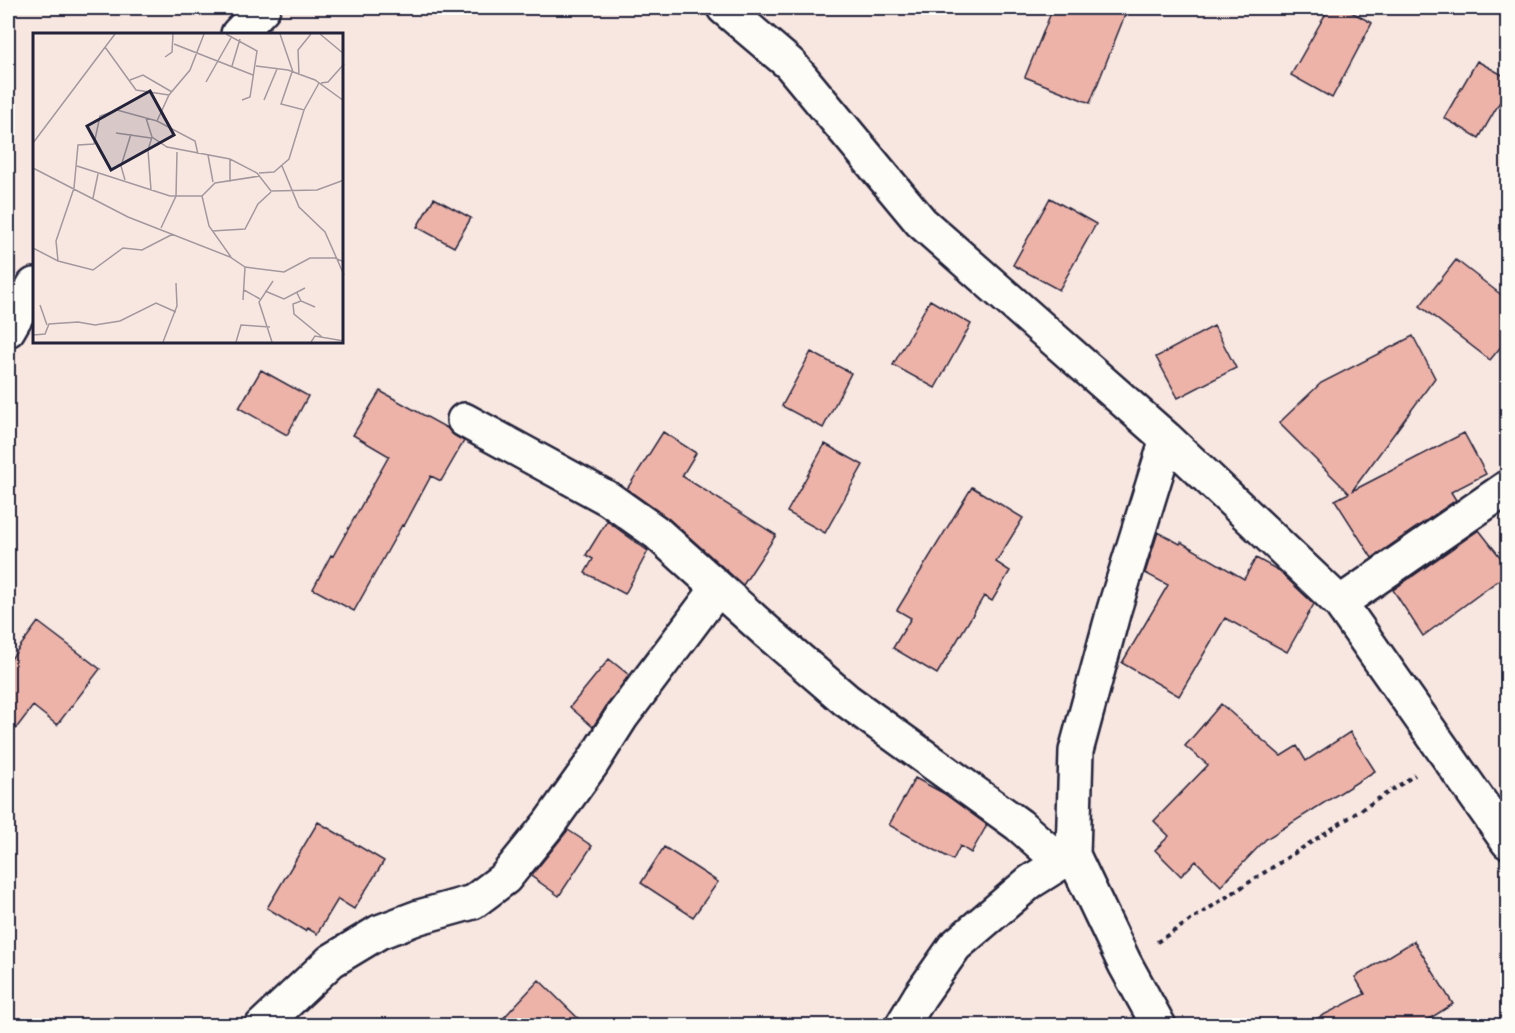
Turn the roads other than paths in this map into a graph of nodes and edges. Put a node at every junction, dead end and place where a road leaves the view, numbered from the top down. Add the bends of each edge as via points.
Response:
1 (263, 8) edge
2 (724, 8) edge
3 (239, 33) edge
4 (33, 287) edge
5 (8, 330) edge
6 (464, 420) dead end
7 (1167, 439) junction
8 (1508, 487) edge
9 (718, 588) junction
10 (1340, 603) junction
11 (1508, 842) edge
12 (1067, 858) junction
13 (262, 1026) edge
14 (902, 1026) edge
15 (1159, 1026) edge

1 - 3 street
2 - 7 street via 790,64 921,222
4 - 5 street
6 - 9 street via 609,499 657,533
7 - 10 street
7 - 12 street via 1113,610 1076,751
8 - 10 street
9 - 12 street via 846,700
9 - 13 street via 622,716 548,825 505,878 472,902 379,932 331,961
10 - 11 street
12 - 14 street via 1030,882 955,946
12 - 15 street

